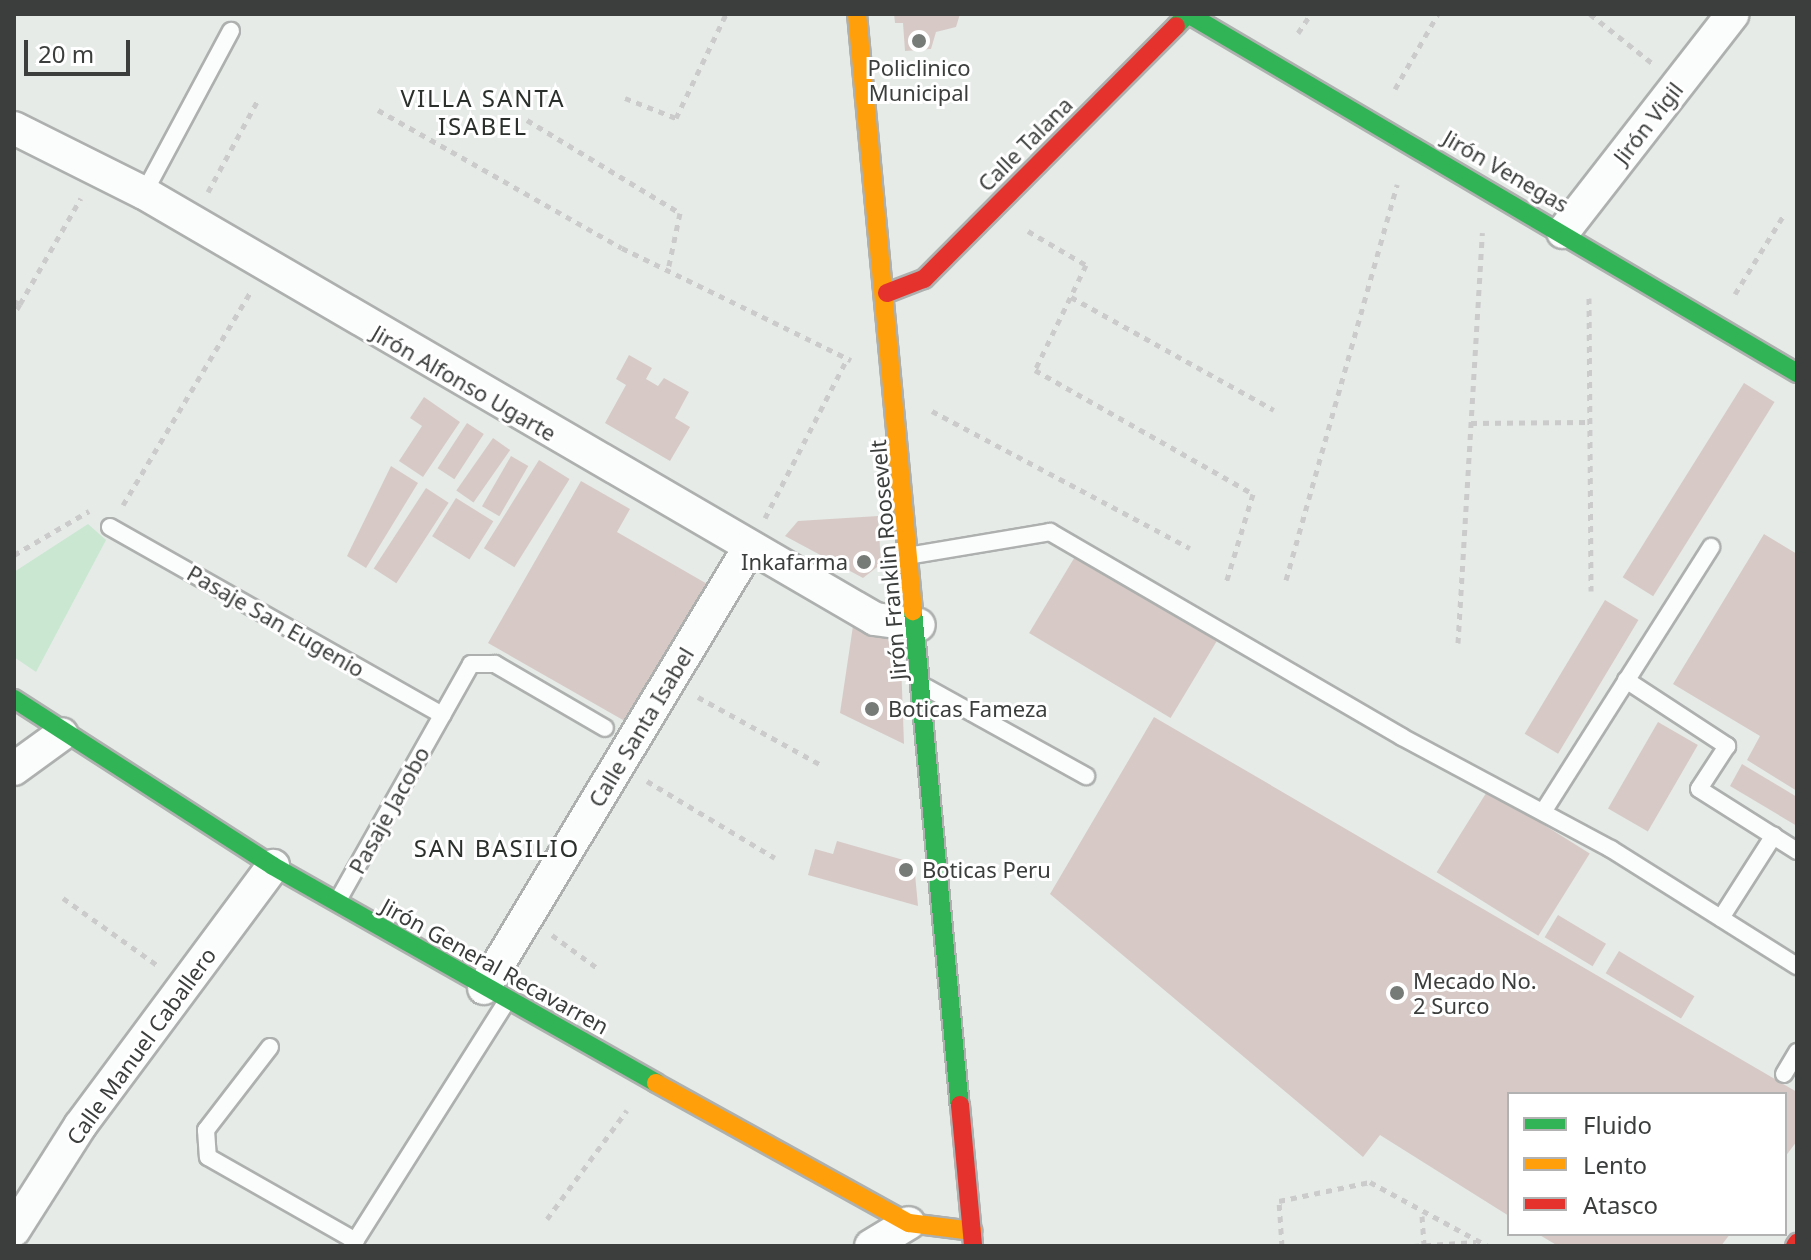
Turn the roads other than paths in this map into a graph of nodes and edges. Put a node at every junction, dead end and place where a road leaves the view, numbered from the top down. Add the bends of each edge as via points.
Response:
1 (857, 14) edge
2 (1188, 14) edge
3 (1733, 14) edge
4 (231, 31) dead end
5 (14, 128) edge
6 (144, 193) junction
7 (1563, 232) junction
8 (887, 293) junction
9 (1797, 373) edge
10 (110, 527) dead end
11 (1711, 547) dead end
12 (749, 548) junction
13 (913, 555) junction
14 (919, 625) junction
15 (1626, 680) junction
16 (924, 687) junction
17 (14, 699) edge
18 (442, 715) junction
19 (605, 728) dead end
20 (62, 734) junction
21 (14, 769) edge
22 (1086, 776) dead end
23 (1543, 812) junction
24 (1774, 835) junction
25 (1797, 851) edge
26 (273, 866) junction
27 (336, 904) junction
28 (1721, 918) junction
29 (1797, 966) edge
30 (496, 995) junction
31 (270, 1047) dead end
32 (1797, 1052) edge
33 (1784, 1074) dead end
34 (909, 1223) junction
35 (14, 1230) edge
36 (972, 1238) edge
37 (354, 1243) edge
38 (871, 1246) edge

1 - 8 street, Jirón Franklin Roosevelt
2 - 7 street, Jirón Venegas
2 - 8 street, Calle Talana via 924,279
3 - 7 street, Jirón Vigil
4 - 6 lane
5 - 6 street, Jirón Alfonso Ugarte
6 - 12 street, Jirón Alfonso Ugarte
7 - 9 street, Jirón Venegas
8 - 13 street, Jirón Franklin Roosevelt
10 - 18 lane, Pasaje San Eugenio
11 - 15 lane
12 - 14 street, Jirón Alfonso Ugarte via 875,619
12 - 30 street, Calle Santa Isabel via 527,917
13 - 14 street, Jirón Franklin Roosevelt
13 - 23 lane via 1050,532
14 - 16 street, Jirón Franklin Roosevelt
15 - 23 lane
15 - 24 lane via 1727,746 1699,789
16 - 22 lane
16 - 36 street, Jirón Franklin Roosevelt
17 - 20 street, Jirón General Recavarren
18 - 19 lane, Pasaje Jacobo via 461,676 484,659
18 - 27 lane, Pasaje Jacobo
20 - 21 street
20 - 26 street, Jirón General Recavarren
23 - 28 lane
24 - 25 lane
24 - 28 lane
26 - 27 street, Jirón General Recavarren
26 - 35 street, Calle Manuel Caballero via 80,1126
27 - 30 street, Jirón General Recavarren
28 - 29 lane
30 - 34 street, Jirón General Recavarren
30 - 37 lane
31 - 37 lane via 206,1130 208,1157
32 - 33 lane
34 - 36 street, Jirón General Recavarren
34 - 38 street

